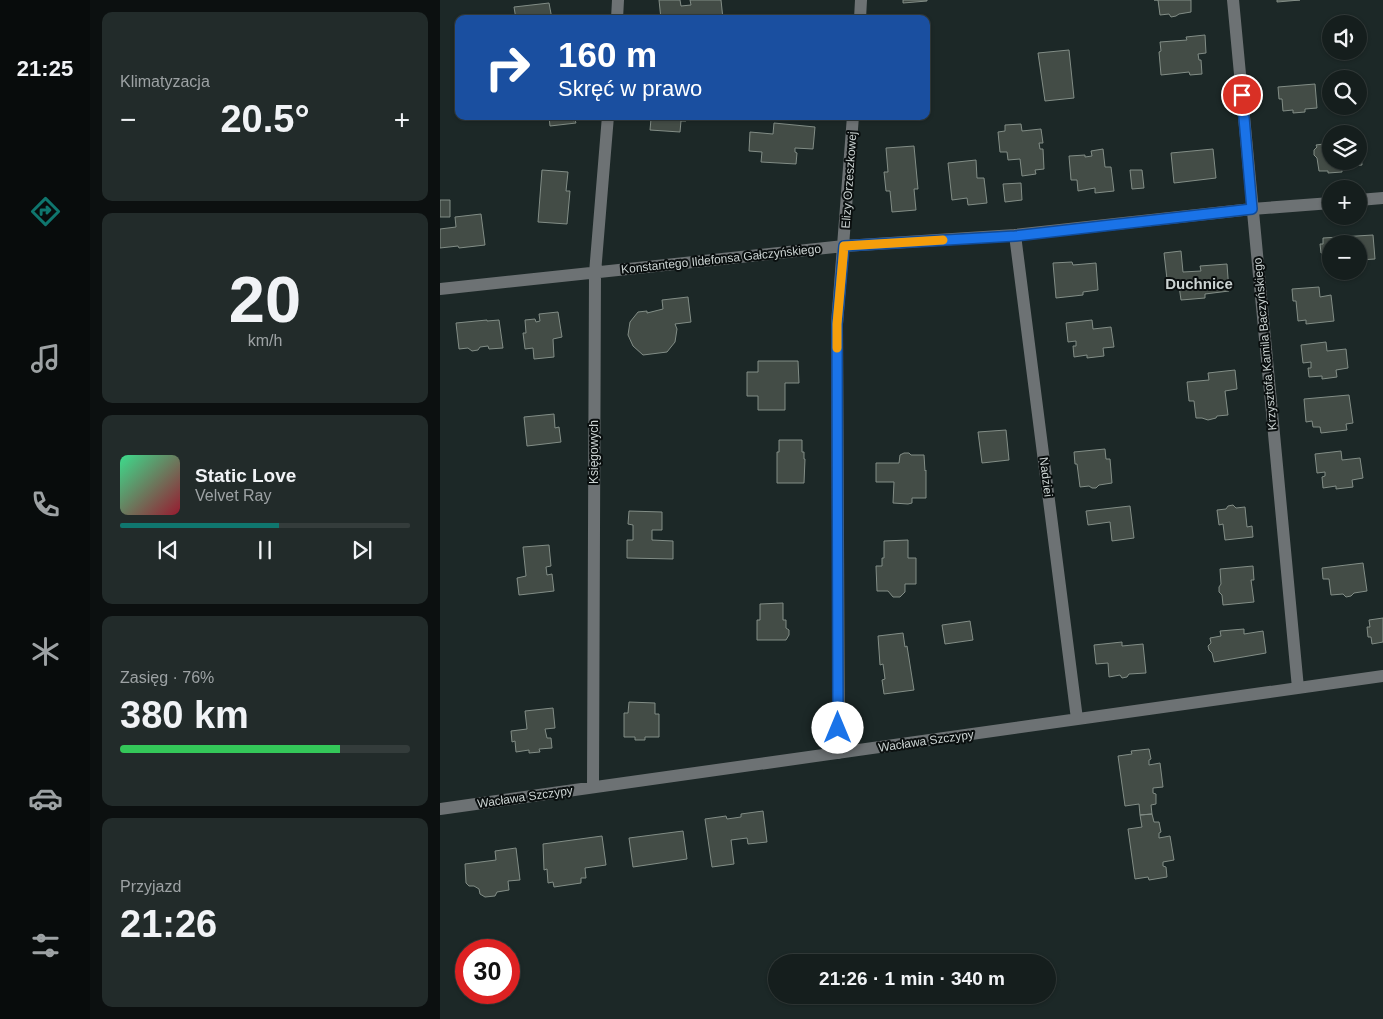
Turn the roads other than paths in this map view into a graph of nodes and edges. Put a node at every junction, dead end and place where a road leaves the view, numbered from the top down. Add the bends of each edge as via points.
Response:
1 (618, 0) edge
2 (861, 0) edge
3 (1233, 0) edge
4 (617, 15) edge
5 (860, 15) edge
6 (608, 120) edge
7 (853, 120) edge
8 (1383, 198) edge
9 (1367, 199) edge
10 (1322, 203) edge
11 (1252, 209) junction
12 (1015, 236) junction
13 (844, 246) junction
14 (595, 273) junction
15 (440, 289) edge
16 (1383, 676) edge
17 (1298, 688) junction
18 (1077, 719) junction
19 (839, 753) junction
20 (593, 787) junction
21 (440, 809) edge

1 - 4 street
2 - 5 street
3 - 11 street, Krzysztofa Kamila Baczyńskiego
6 - 14 street, Księgowych
7 - 13 street, Elizy Orzeszkowej
8 - 9 street
10 - 11 street, Konstantego Ildefonsa Gałczyńskiego
11 - 12 street, Konstantego Ildefonsa Gałczyńskiego
11 - 17 street, Krzysztofa Kamila Baczyńskiego
12 - 13 street, Konstantego Ildefonsa Gałczyńskiego
12 - 18 street, Nadziei
13 - 14 street, Konstantego Ildefonsa Gałczyńskiego
13 - 19 street, Elizy Orzeszkowej via 837,324
14 - 15 street, Konstantego Ildefonsa Gałczyńskiego
14 - 20 street, Księgowych
16 - 17 street, Wacława Szczypy
17 - 18 street, Wacława Szczypy
18 - 19 street, Wacława Szczypy
19 - 20 street, Wacława Szczypy
20 - 21 street, Wacława Szczypy

